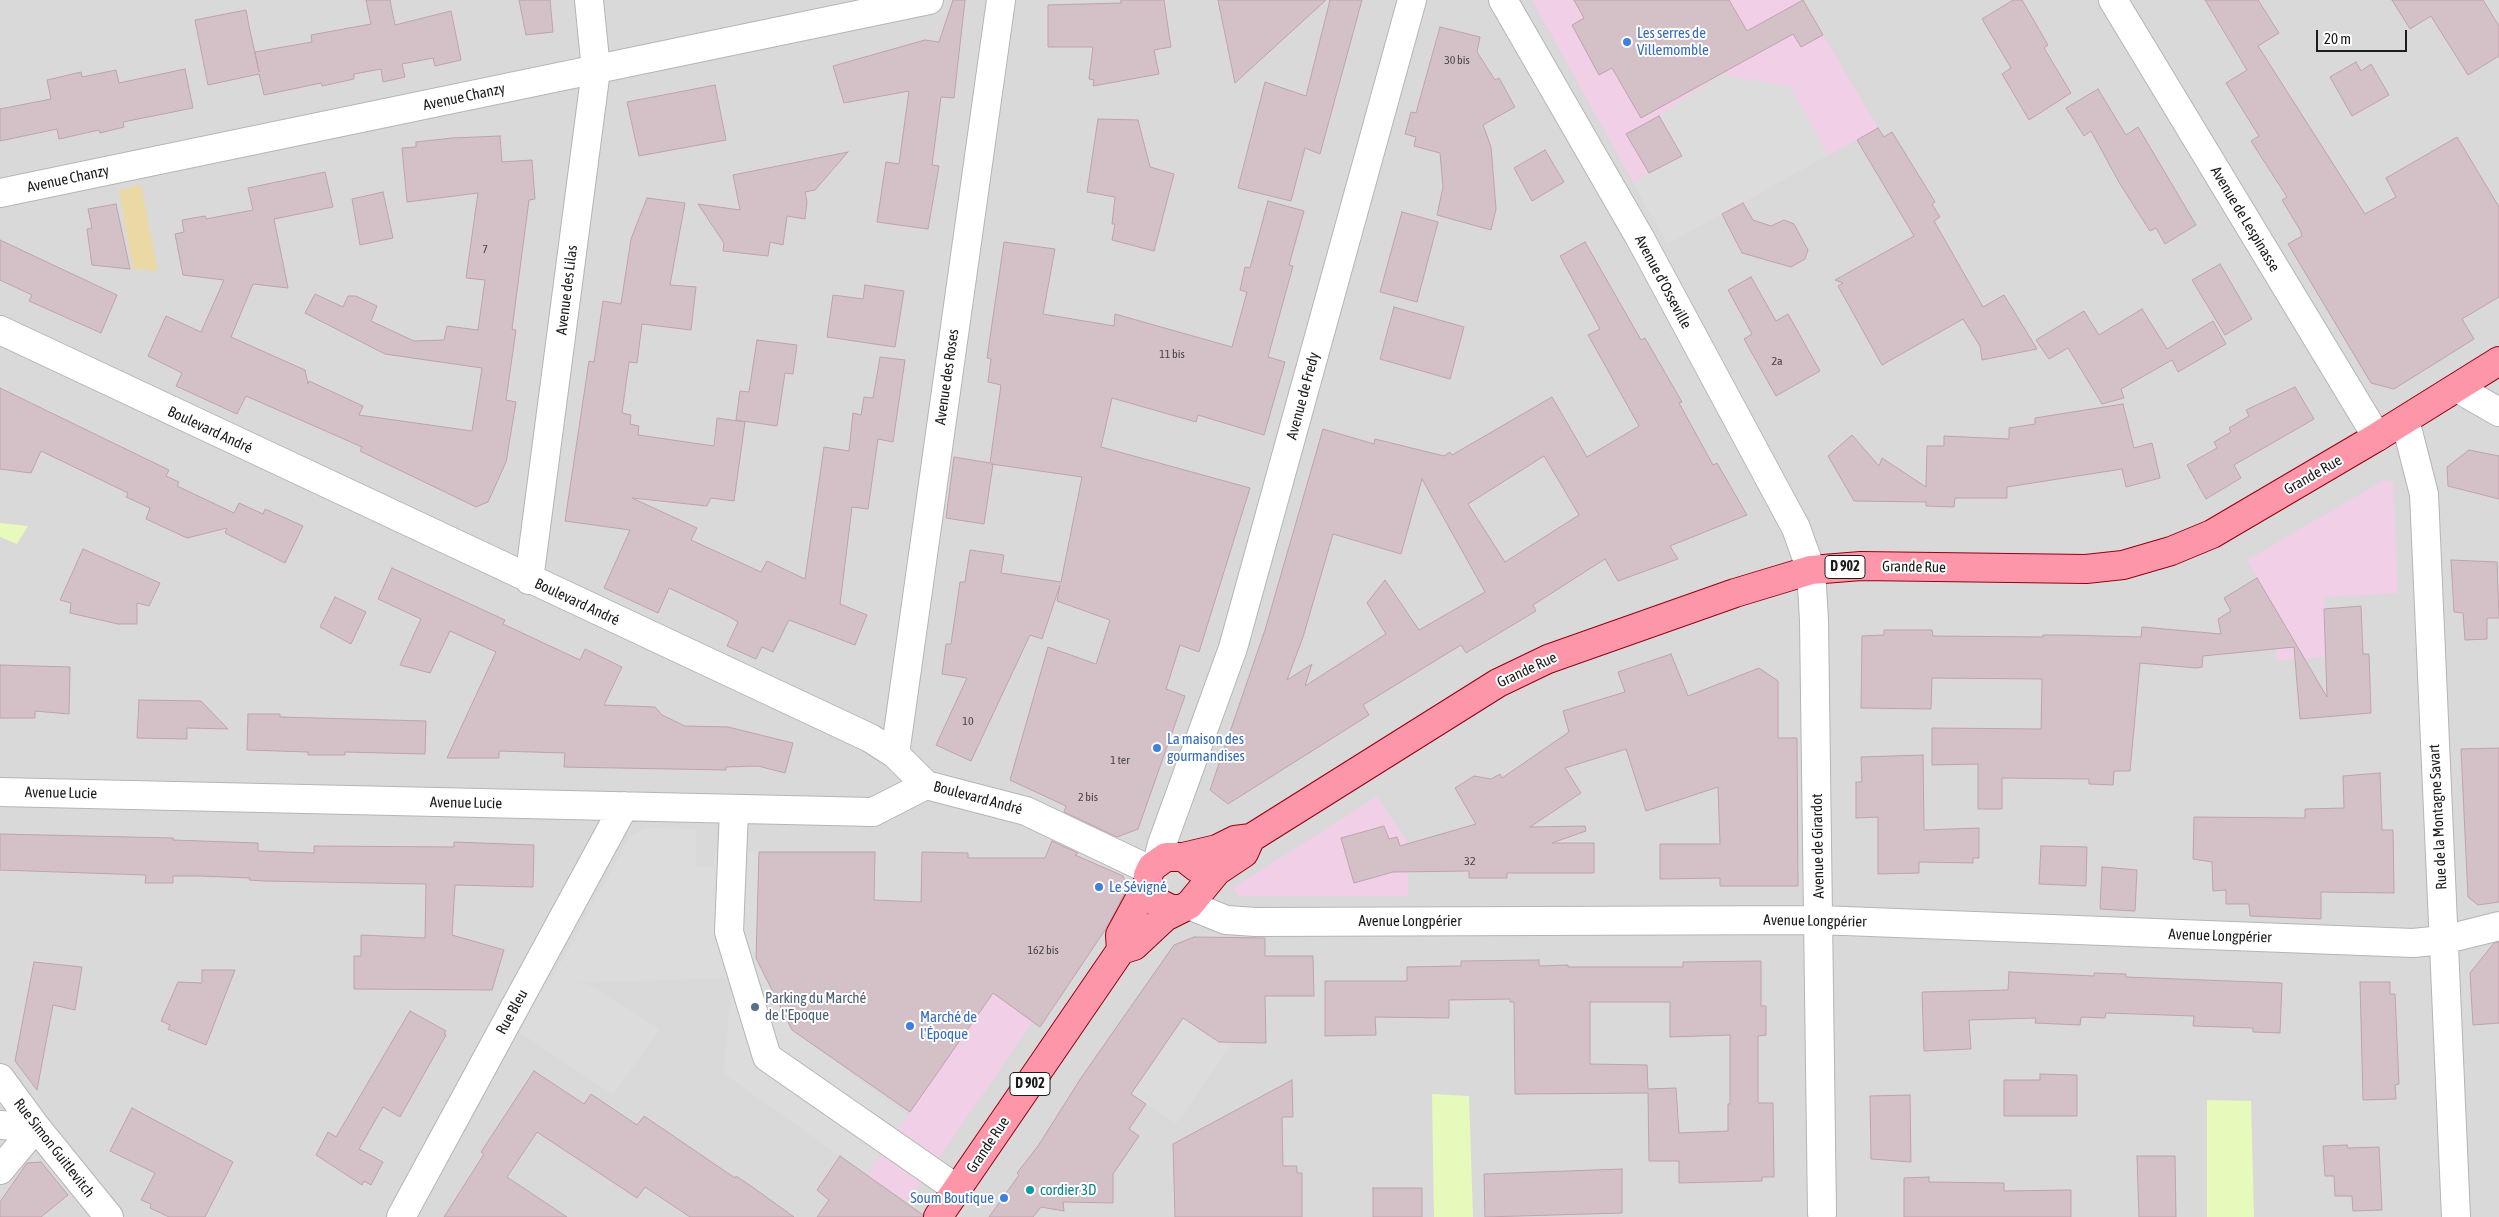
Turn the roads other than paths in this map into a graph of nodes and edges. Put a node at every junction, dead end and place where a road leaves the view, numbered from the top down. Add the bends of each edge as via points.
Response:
1 (589, 0) edge
2 (929, 0) edge
3 (1001, 0) edge
4 (1412, 0) edge
5 (1504, 0) edge
6 (2113, 0) edge
7 (596, 70) junction
8 (0, 193) edge
9 (0, 330) edge
10 (2499, 361) edge
11 (2457, 388) junction
12 (2499, 412) edge
13 (2405, 420) junction
14 (2377, 438) junction
15 (1811, 570) junction
16 (529, 580) junction
17 (895, 754) junction
18 (926, 784) junction
19 (0, 792) edge
20 (624, 806) junction
21 (734, 810) junction
22 (1251, 838) junction
23 (1164, 866) junction
24 (1190, 902) junction
25 (1819, 920) junction
26 (2499, 926) edge
27 (2444, 940) junction
28 (1121, 950) junction
29 (0, 1078) edge
30 (0, 1125) edge
31 (36, 1127) junction
32 (0, 1170) edge
33 (957, 1189) junction
34 (1822, 1216) edge
35 (109, 1217) edge
36 (401, 1217) edge
37 (938, 1217) edge
38 (2456, 1217) edge

1 - 7 street, Avenue des Lilas
2 - 7 street, Avenue Chanzy
3 - 17 street, Avenue des Roses
4 - 23 street, Avenue de Fredy via 1233,648 1182,788
5 - 15 street, Avenue d'Osseville via 1649,232 1792,521
6 - 14 street, Avenue de Lespinasse
7 - 8 street, Avenue Chanzy
7 - 16 street, Avenue des Lilas
9 - 16 street, Boulevard André
10 - 11 main road, Grande Rue / D 902
11 - 12 street
11 - 13 main road, Grande Rue / D 902
13 - 14 main road, Grande Rue / D 902
13 - 27 street, Rue de la Montagne Savart via 2424,494
14 - 15 main road, Grande Rue / D 902 via 2212,534 2171,551 2123,564 2086,569 1861,566
15 - 22 main road, Grande Rue / D 902 via 1641,625 1548,659 1498,682
15 - 25 street, Avenue de Girardot
16 - 17 street, Boulevard André via 870,738
17 - 18 street, Boulevard André
18 - 21 street, Avenue Lucie via 873,812
18 - 23 street, Boulevard André via 1026,811
19 - 20 street, Avenue Lucie
20 - 21 street, Avenue Lucie
20 - 36 street, Rue Bleu
21 - 33 street via 729,932 767,1057
22 - 23 main road, Grande Rue via 1235,840
22 - 24 main road, Grande Rue via 1244,853 1217,871
23 - 24 main road via 1196,867 1201,883
23 - 24 main road via 1155,902 1171,909
23 - 28 main road, Grande Rue via 1120,935
24 - 25 street, Avenue Longpérier via 1226,920 1256,922
24 - 28 main road, Grande Rue via 1165,917 1134,946
25 - 27 street, Avenue Longpérier via 2413,943
25 - 34 street, Avenue de Girardot
26 - 27 street, Avenue Longpérier
27 - 38 street, Rue de la Montagne Savart
28 - 33 main road, Grande Rue / D 902
29 - 31 street, Rue Simon Guitlevitch
30 - 31 street
31 - 32 street
31 - 35 street, Rue Simon Guitlevitch
33 - 37 main road, Grande Rue / D 902

